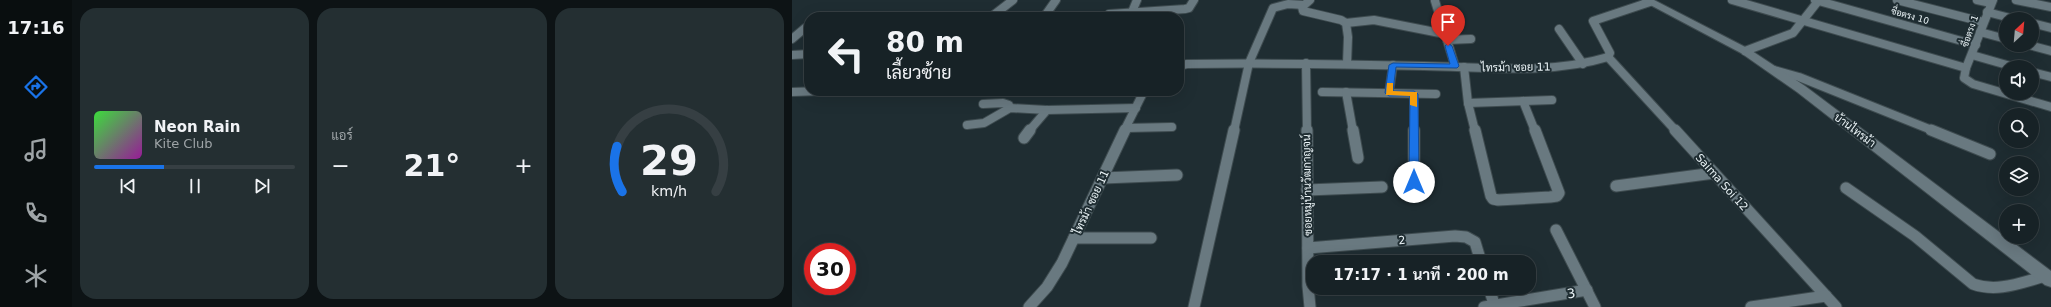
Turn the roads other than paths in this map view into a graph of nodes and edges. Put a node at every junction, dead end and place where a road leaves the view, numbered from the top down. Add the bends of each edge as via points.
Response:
1 (1013, 0) edge
2 (1056, 0) edge
3 (1137, 0) edge
4 (1194, 0) edge
5 (1732, 0) edge
6 (1817, 0) edge
7 (1897, 0) edge
8 (1977, 0) edge
9 (2016, 0) edge
10 (1435, 1) edge
11 (1648, 1) edge
12 (1307, 2) edge
13 (1992, 2) edge
14 (2051, 7) edge
15 (997, 12) edge
16 (1048, 12) edge
17 (1132, 12) joint
18 (1987, 12) junction
19 (1999, 15) edge
20 (1804, 20) junction
21 (1983, 22) junction
22 (1346, 23) junction
23 (2039, 25) edge
24 (792, 28) edge
25 (804, 28) edge
26 (2051, 28) edge
27 (1559, 29) dead end
28 (804, 30) edge
29 (1980, 32) junction
30 (1446, 37) junction
31 (1999, 37) edge
32 (792, 39) edge
33 (1471, 39) dead end
34 (1976, 46) junction
35 (2039, 48) edge
36 (1745, 51) junction
37 (2051, 51) edge
38 (804, 54) edge
39 (792, 55) edge
40 (1972, 55) junction
41 (1608, 57) junction
42 (1249, 63) junction
43 (1306, 63) junction
44 (1999, 63) edge
45 (1347, 64) junction
46 (1583, 64) junction
47 (1184, 65) edge
48 (1393, 65) junction
49 (1459, 67) junction
50 (1966, 68) junction
51 (1773, 70) junction
52 (2039, 74) edge
53 (2051, 77) edge
54 (792, 92) edge
55 (804, 92) edge
56 (1322, 92) dead end
57 (1346, 92) junction
58 (1389, 93) junction
59 (1414, 94) junction
60 (1436, 94) dead end
61 (1142, 96) edge
62 (1552, 100) dead end
63 (1522, 101) junction
64 (1468, 103) junction
65 (983, 104) dead end
66 (2051, 107) edge
67 (1010, 108) junction
68 (1136, 108) junction
69 (1047, 110) junction
70 (967, 125) dead end
71 (1172, 127) dead end
72 (1126, 128) junction
73 (1024, 138) dead end
74 (1990, 154) dead end
75 (1358, 158) dead end
76 (1714, 173) junction
77 (1177, 176) dead end
78 (1103, 178) junction
79 (1414, 182) dead end
80 (1616, 186) dead end
81 (1382, 187) dead end
82 (1846, 188) dead end
83 (1307, 190) junction
84 (1556, 230) dead end
85 (1074, 238) junction
86 (1151, 238) dead end
87 (1308, 248) junction
88 (1479, 255) edge
89 (2048, 278) edge
90 (1586, 290) junction
91 (1490, 295) edge
92 (1826, 296) junction
93 (1491, 306) edge
94 (1029, 307) edge
95 (1194, 307) edge
96 (1310, 307) edge
97 (1595, 307) edge
98 (1750, 307) edge
99 (1836, 307) edge

1 - 15 street
2 - 16 street
3 - 17 street
4 - 17 street via 1189,8 1185,9
5 - 20 street
6 - 20 street
6 - 34 street, ซื่อตรง 10
7 - 21 street
8 - 13 street
9 - 14 street
10 - 30 street
11 - 36 street, บ้านไทรม้า
11 - 41 street via 1593,21 1608,47
12 - 22 street via 1301,8 1303,11
12 - 42 street via 1273,8
13 - 18 street, ซื่อตรง 1
18 - 19 street
18 - 21 street, ซื่อตรง 1
20 - 36 street via 1789,36
20 - 50 street
21 - 29 street, ซื่อตรง 1
22 - 30 street via 1374,20
22 - 45 street
23 - 26 street
24 - 25 street
27 - 46 street
28 - 32 street
29 - 31 street
29 - 34 street, ซื่อตรง 1
30 - 33 street
30 - 49 street
34 - 40 street, ซื่อตรง 1
35 - 37 street
36 - 51 street, บ้านไทรม้า
38 - 39 street
40 - 44 street
40 - 50 street, ซื่อตรง 1
41 - 46 street, ไทรม้า ซอย 11
41 - 76 street, Saima Soi 12
42 - 43 street, ไทรม้า ซอย 11
42 - 47 street, ไทรม้า ซอย 11
42 - 95 street
43 - 45 street, ไทรม้า ซอย 11
43 - 83 street, ซอยหมู่บ้านวัฒกาญจน์
45 - 48 street, ไทรม้า ซอย 11
46 - 49 street, ไทรม้า ซอย 11
48 - 49 street, ไทรม้า ซอย 11
48 - 58 street
49 - 64 street
50 - 66 street via 1964,78 1973,84
51 - 74 street via 1799,77
51 - 89 street, บ้านไทรม้า via 1905,166
52 - 53 street
54 - 55 street
56 - 57 street
57 - 58 street
57 - 75 street
58 - 59 street
59 - 60 street
59 - 79 street
61 - 68 street, ไทรม้า ซอย 11
62 - 63 street
63 - 64 street
63 - 64 street via 1559,193 1557,196 1493,199
65 - 67 street via 1003,103
67 - 69 street
67 - 70 street via 984,123
68 - 69 street
68 - 72 street, ไทรม้า ซอย 11
69 - 73 street
71 - 72 street
72 - 78 street, ไทรม้า ซอย 11
76 - 80 street
76 - 92 street, Saima Soi 12
77 - 78 street
78 - 85 street, ไทรม้า ซอย 11
81 - 83 street
82 - 89 street via 1899,224 1973,284 1992,289
83 - 87 street, ซอยหมู่บ้านวัฒกาญจน์
84 - 90 street
85 - 86 street
85 - 94 street, ไทรม้า ซอย 11 via 1051,282
87 - 88 street, 2 via 1455,236 1466,237 1475,242
87 - 96 street, ซอยหมู่บ้านวัฒกาญจน์
90 - 93 street, 3
90 - 97 street
91 - 93 street
92 - 98 street
92 - 99 street, Saima Soi 12

